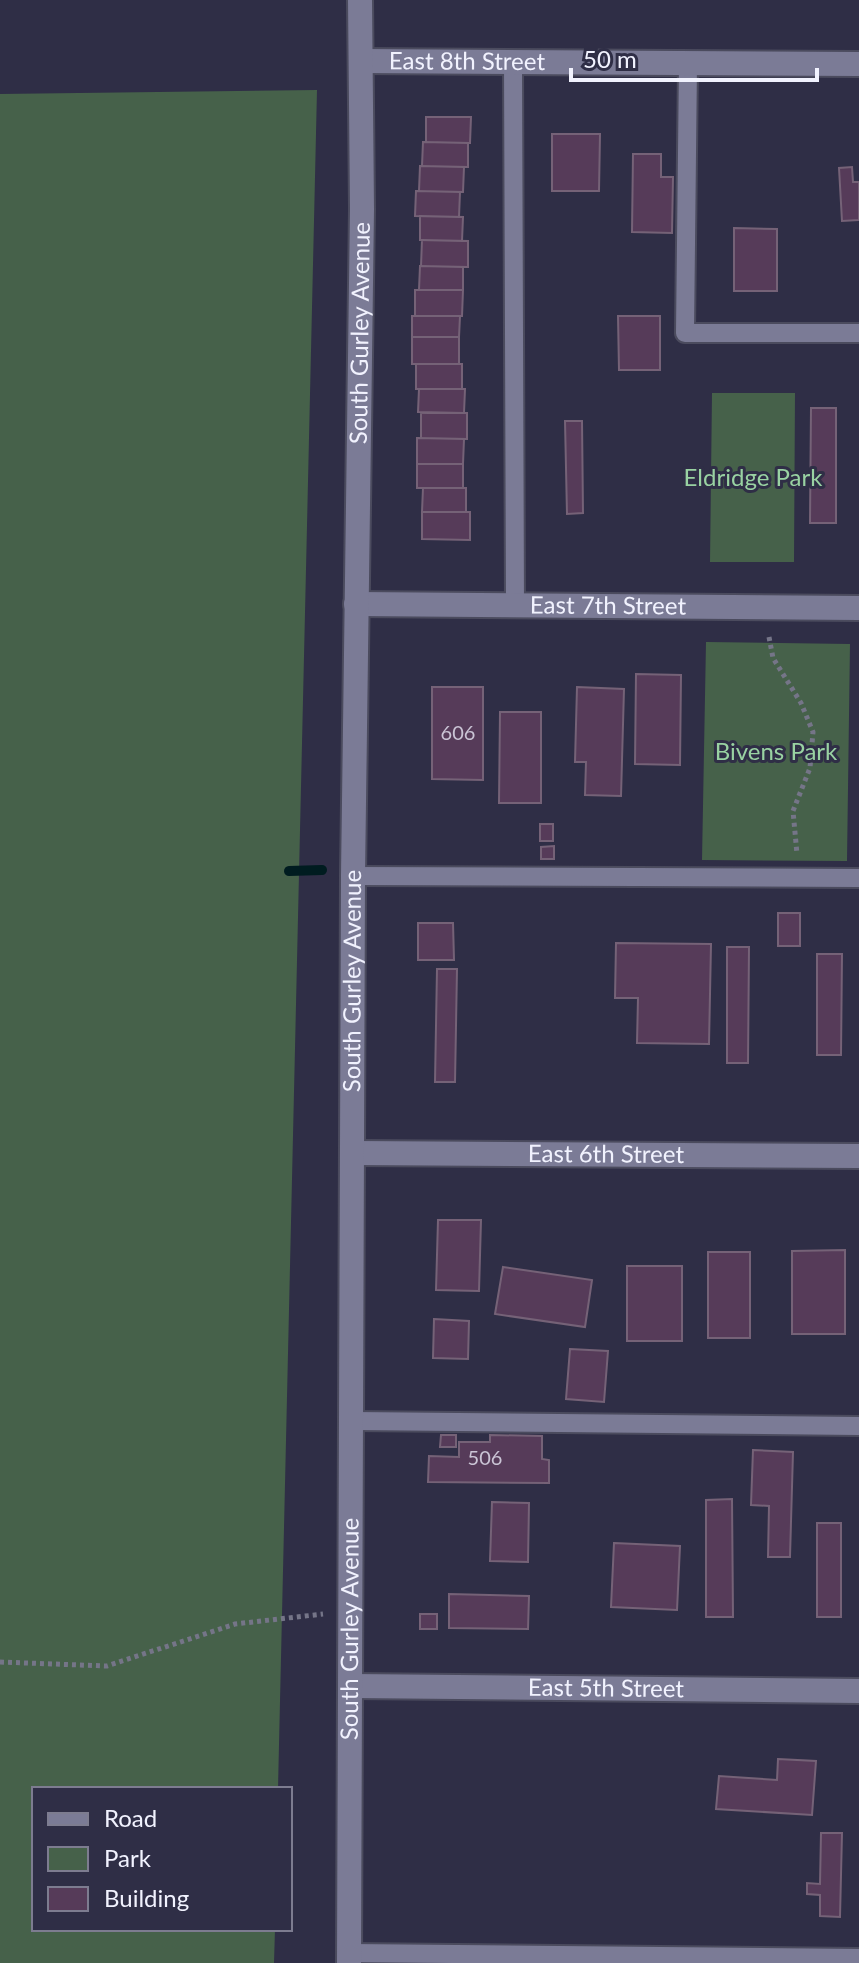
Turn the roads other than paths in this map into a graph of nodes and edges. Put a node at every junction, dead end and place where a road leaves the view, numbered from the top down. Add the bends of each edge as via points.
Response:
1 (360, 0) edge
2 (361, 61) junction
3 (513, 62) junction
4 (688, 63) junction
5 (859, 64) edge
6 (859, 333) edge
7 (356, 604) junction
8 (515, 605) junction
9 (859, 608) edge
10 (353, 876) junction
11 (859, 878) edge
12 (354, 1153) junction
13 (859, 1156) edge
14 (353, 1421) junction
15 (859, 1426) edge
16 (352, 1686) junction
17 (859, 1691) edge
18 (349, 1958) edge
19 (859, 1958) edge

1 - 2 street, South Gurley Avenue
2 - 3 street, East 8th Street
2 - 7 street, South Gurley Avenue
3 - 4 street, East 8th Street
3 - 8 lane
4 - 5 street, East 8th Street
4 - 6 lane via 685,333
7 - 8 street, East 7th Street
7 - 10 street, South Gurley Avenue
8 - 9 street, East 7th Street
10 - 11 lane
10 - 12 street, South Gurley Avenue
12 - 13 street, East 6th Street
12 - 14 street, South Gurley Avenue
14 - 15 lane
14 - 16 street, South Gurley Avenue
16 - 17 street, East 5th Street
16 - 18 street, South Gurley Avenue
18 - 19 lane

